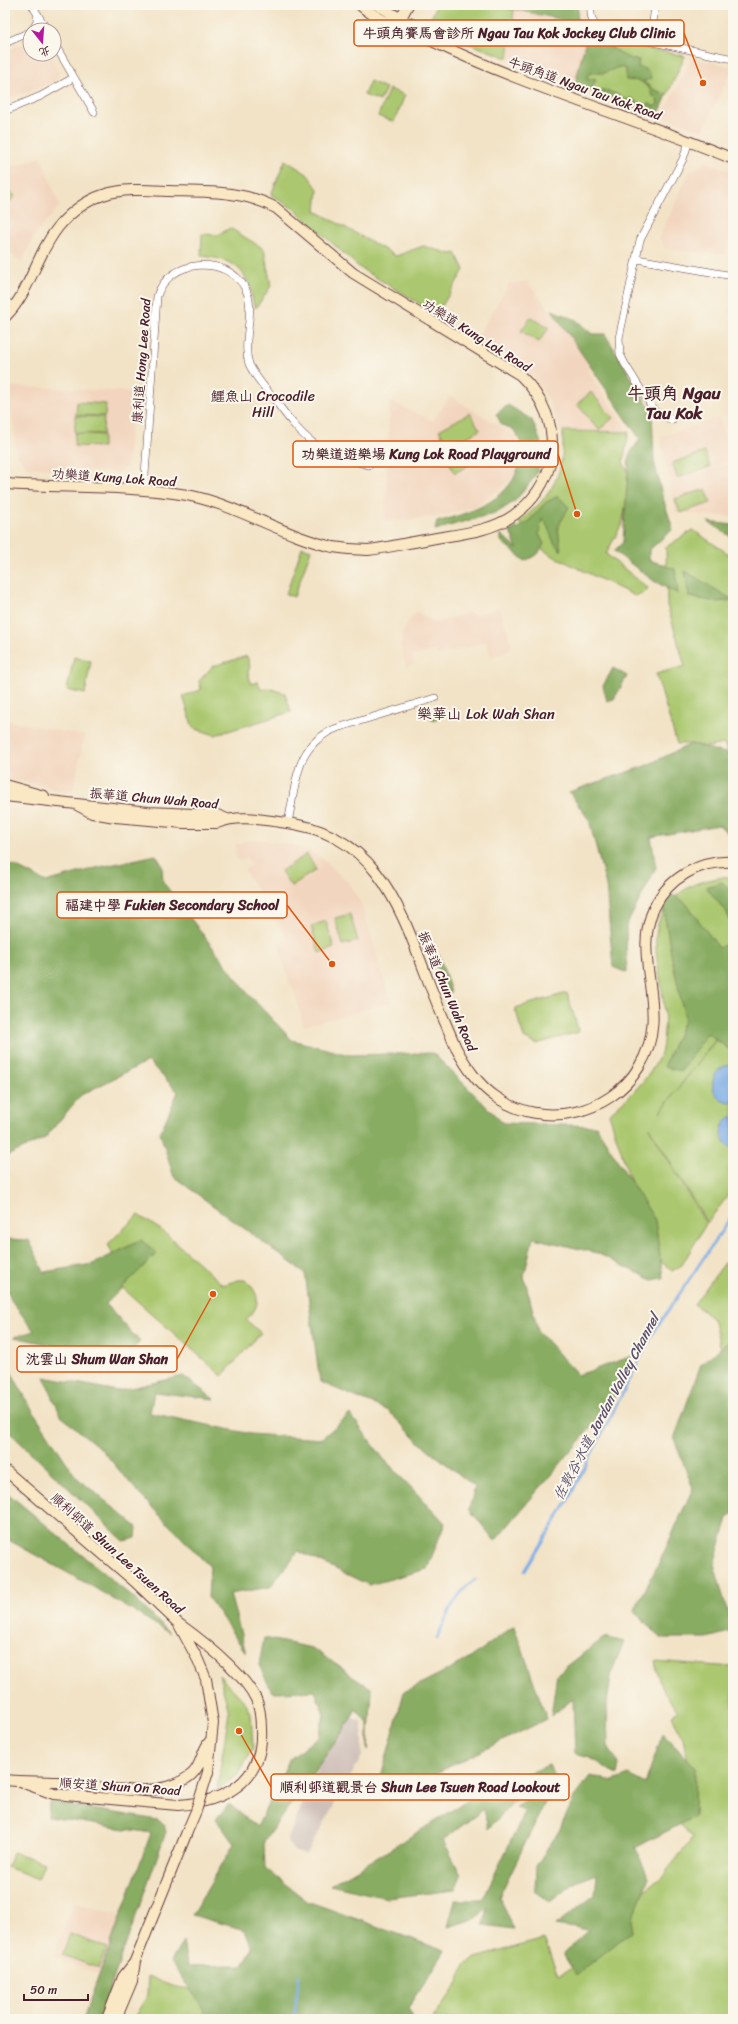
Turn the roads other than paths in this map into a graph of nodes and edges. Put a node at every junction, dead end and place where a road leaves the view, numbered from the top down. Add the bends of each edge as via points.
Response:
1 (32, 5) edge
2 (360, 5) edge
3 (377, 5) edge
4 (408, 5) edge
5 (591, 5) edge
6 (655, 5) edge
7 (388, 12) edge
8 (38, 15) junction
9 (36, 22) edge
10 (42, 22) edge
11 (399, 22) junction
12 (22, 35) edge
13 (651, 40) junction
14 (5, 42) edge
15 (62, 59) edge
16 (733, 59) edge
17 (72, 78) junction
18 (5, 111) edge
19 (94, 112) dead end
20 (689, 141) junction
21 (733, 159) edge
22 (637, 259) junction
23 (733, 276) edge
24 (5, 300) edge
25 (14, 308) junction
26 (5, 317) edge
27 (672, 420) dead end
28 (369, 465) dead end
29 (5, 484) edge
30 (144, 490) junction
31 (435, 698) dead end
32 (5, 785) edge
33 (5, 796) edge
34 (63, 802) junction
35 (288, 822) junction
36 (733, 862) edge
37 (5, 1470) edge
38 (178, 1623) junction
39 (213, 1738) junction
40 (5, 1780) edge
41 (24, 1782) junction
42 (135, 1961) junction
43 (107, 2019) edge
44 (116, 2019) edge

1 - 8 street
2 - 7 main road, 牛頭角道 Ngau Tau Kok Road via 367,11
3 - 7 main road, 牛頭角道 Ngau Tau Kok Road
4 - 11 main road
5 - 13 street via 592,20 602,31
6 - 13 street
7 - 11 main road, 牛頭角道 Ngau Tau Kok Road
8 - 9 street
8 - 10 street
11 - 20 main road, 牛頭角道 Ngau Tau Kok Road via 418,28 428,40 454,53 571,99
12 - 14 street
13 - 16 street
15 - 17 street
17 - 18 street via 42,96
17 - 19 street
20 - 21 main road, 牛頭角道 Ngau Tau Kok Road
20 - 22 street via 683,159 640,240
22 - 23 street
22 - 27 street via 619,338 620,354 655,412
24 - 25 street
25 - 26 main road, 功樂道 Kung Lok Road
25 - 30 main road, 功樂道 Kung Lok Road via 55,232 74,211 88,202 110,193 134,190 242,195 276,208 353,274 520,375 540,400 551,430 551,455 545,478 532,499 514,515 485,529 376,549 354,550 325,545 209,500
28 - 30 street, 康利道 Hong Lee Road via 329,453 314,445 296,429 249,364 246,351 249,304 245,288 235,276 221,269 191,266 172,274 162,284 157,296
29 - 30 main road, 功樂道 Kung Lok Road
31 - 35 street via 337,728 326,732 315,741 306,750 302,759
32 - 34 main road, 振華道 Chun Wah Road
33 - 34 main road, 振華道 Chun Wah Road
34 - 35 main road, 振華道 Chun Wah Road via 77,805 92,813 142,820 217,823 227,819
35 - 36 main road, 振華道 Chun Wah Road via 326,833 350,847 370,864 387,885 399,907 456,1048 469,1070 485,1089 506,1103 518,1109 544,1115 570,1114 590,1108 612,1096 631,1078 645,1056 652,1034 654,1010 646,939 654,908 671,884 688,872 711,864
37 - 38 main road, 順利邨道 Shun Lee Tsuen Road via 134,1581
38 - 39 main road, 順利邨道 Shun Lee Tsuen Road via 206,1679
38 - 41 main road, 順安道 Shun On Road via 229,1664 256,1699 262,1738 259,1754 252,1770 235,1789 215,1799 178,1805 54,1794
39 - 41 main road, 順安道 Shun On Road via 207,1744 193,1774 166,1789 142,1791 56,1782
39 - 42 main road, 順利邨道 Shun Lee Tsuen Road, bridge via 208,1772 196,1811
40 - 41 main road, 順安道 Shun On Road
42 - 43 main road, 順利邨道 Shun Lee Tsuen Road via 123,1977
42 - 44 main road, 順利邨道 Shun Lee Tsuen Road via 132,1981

